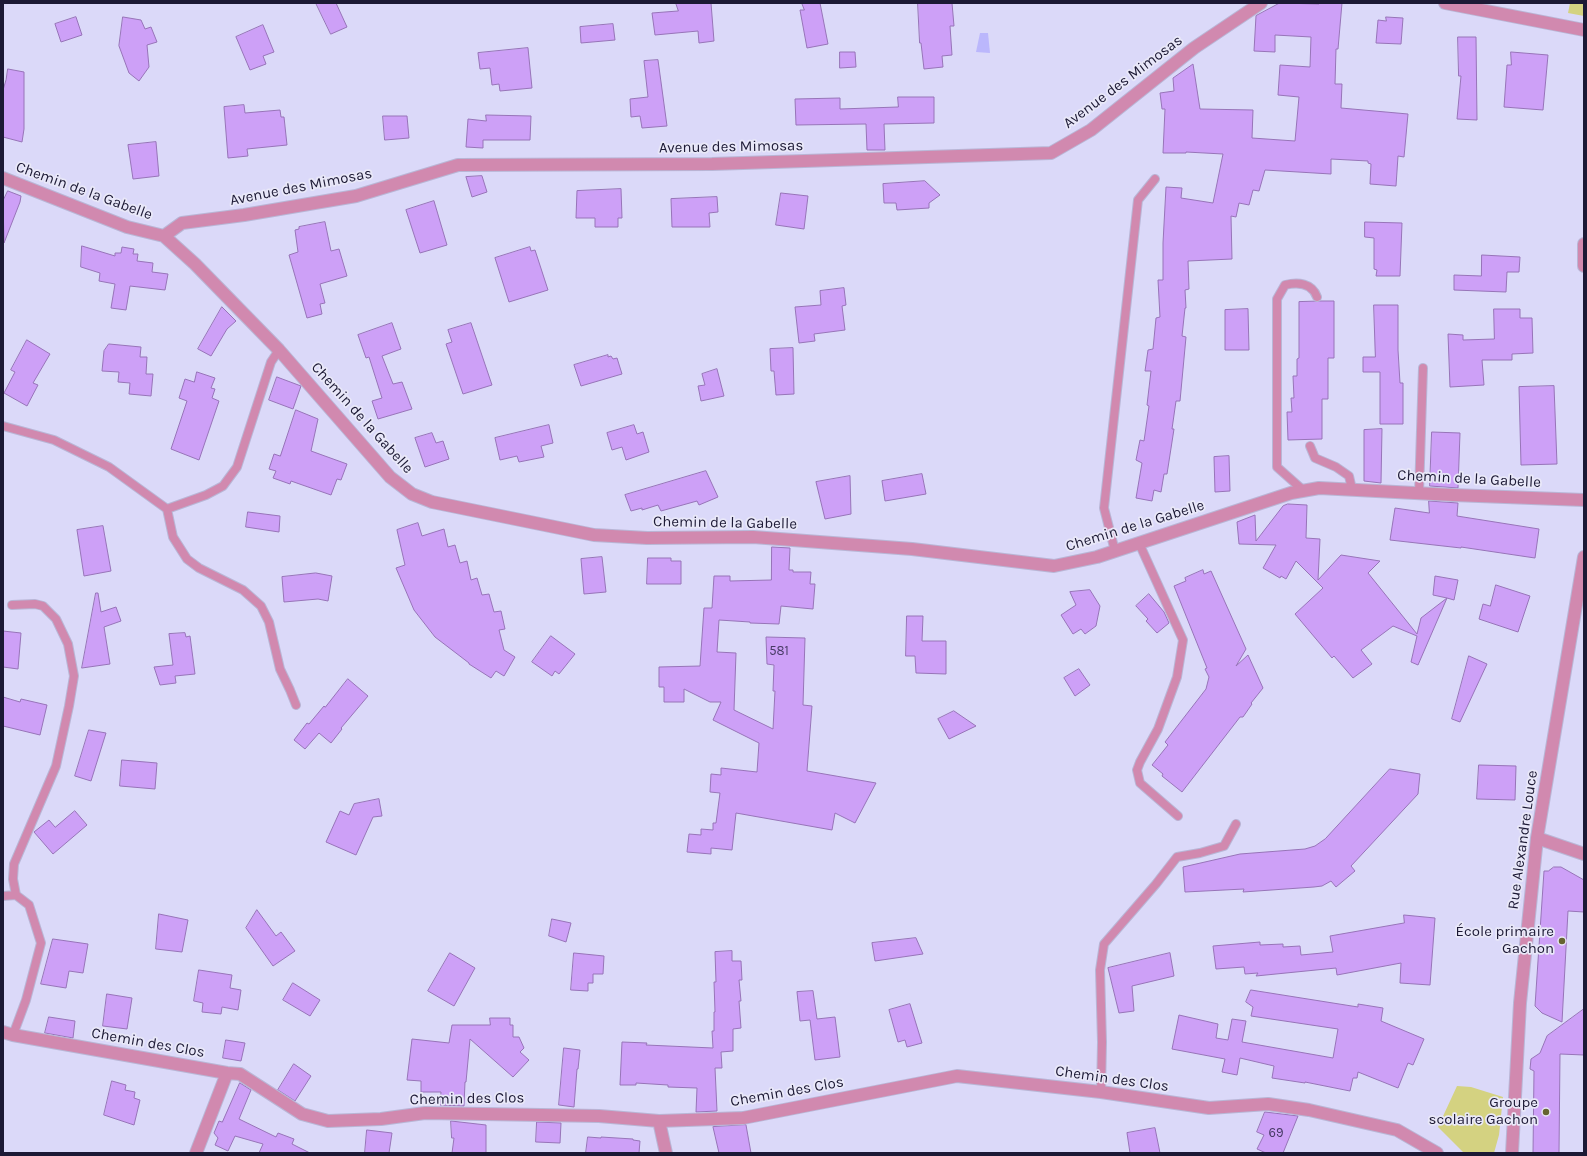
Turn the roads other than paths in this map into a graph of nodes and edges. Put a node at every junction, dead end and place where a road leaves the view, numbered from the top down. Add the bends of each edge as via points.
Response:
1 (1261, 3) edge
2 (1445, 3) edge
3 (1460, 4) edge
4 (1584, 30) edge
5 (3, 178) edge
6 (1156, 179) dead end
7 (164, 236) junction
8 (1584, 244) edge
9 (1584, 266) edge
10 (1317, 297) dead end
11 (280, 350) junction
12 (1423, 368) dead end
13 (3, 426) edge
14 (1310, 446) dead end
15 (1352, 489) junction
16 (1304, 491) junction
17 (1419, 493) junction
18 (1584, 500) edge
19 (167, 509) junction
20 (1140, 543) junction
21 (1115, 551) junction
22 (1584, 557) edge
23 (12, 606) dead end
24 (296, 705) dead end
25 (1178, 816) dead end
26 (1236, 824) dead end
27 (1537, 838) junction
28 (1584, 854) edge
29 (16, 895) junction
30 (3, 896) edge
31 (8, 1034) edge
32 (227, 1073) junction
33 (1101, 1092) junction
34 (659, 1121) junction
35 (196, 1153) edge
36 (666, 1153) edge
37 (1437, 1153) edge
38 (1512, 1153) edge

1 - 7 street, Avenue des Mimosas via 1194,48 1091,130 1050,153 712,164 458,165 356,196 182,223
2 - 3 street
3 - 4 street
5 - 7 street, Chemin de la Gabelle via 127,227
6 - 21 lane via 1138,200 1104,508
7 - 11 street, Chemin de la Gabelle
8 - 9 street
10 - 16 lane via 1315,291 1307,285 1296,282 1285,285 1277,299 1277,467
11 - 19 lane via 271,362 237,467 223,486
11 - 21 street, Chemin de la Gabelle via 390,476 412,494 432,502 594,535 647,538 753,537 912,549 1054,566
12 - 17 lane
13 - 19 lane via 54,440 109,467
14 - 15 lane via 1315,458 1349,476
15 - 16 street, Chemin de la Gabelle via 1319,488
15 - 17 street, Chemin de la Gabelle
16 - 20 street, Chemin de la Gabelle via 1291,493
17 - 18 street, Chemin de la Gabelle
19 - 24 lane via 173,537 187,559 199,568 243,590 261,606 269,622 280,669
20 - 21 street, Chemin de la Gabelle
20 - 25 lane via 1183,640 1178,677 1158,729 1137,770 1140,783
22 - 27 street, Rue Alexandre Louce
23 - 29 lane via 43,606 56,619 68,644 74,676 56,766 14,864
26 - 33 lane via 1224,846 1176,857 1104,944 1100,970
27 - 28 street
27 - 38 street, Rue Alexandre Louce via 1520,1003
29 - 30 lane
29 - 31 lane via 29,905 41,943 26,1000
31 - 32 street, Chemin des Clos
32 - 34 street, Chemin des Clos via 240,1074 302,1114 328,1121 382,1119 426,1113 591,1116
32 - 35 street
33 - 34 street, Chemin des Clos via 957,1076 743,1118
33 - 37 street, Chemin des Clos via 1209,1108 1268,1104 1309,1110 1397,1130
34 - 36 street

